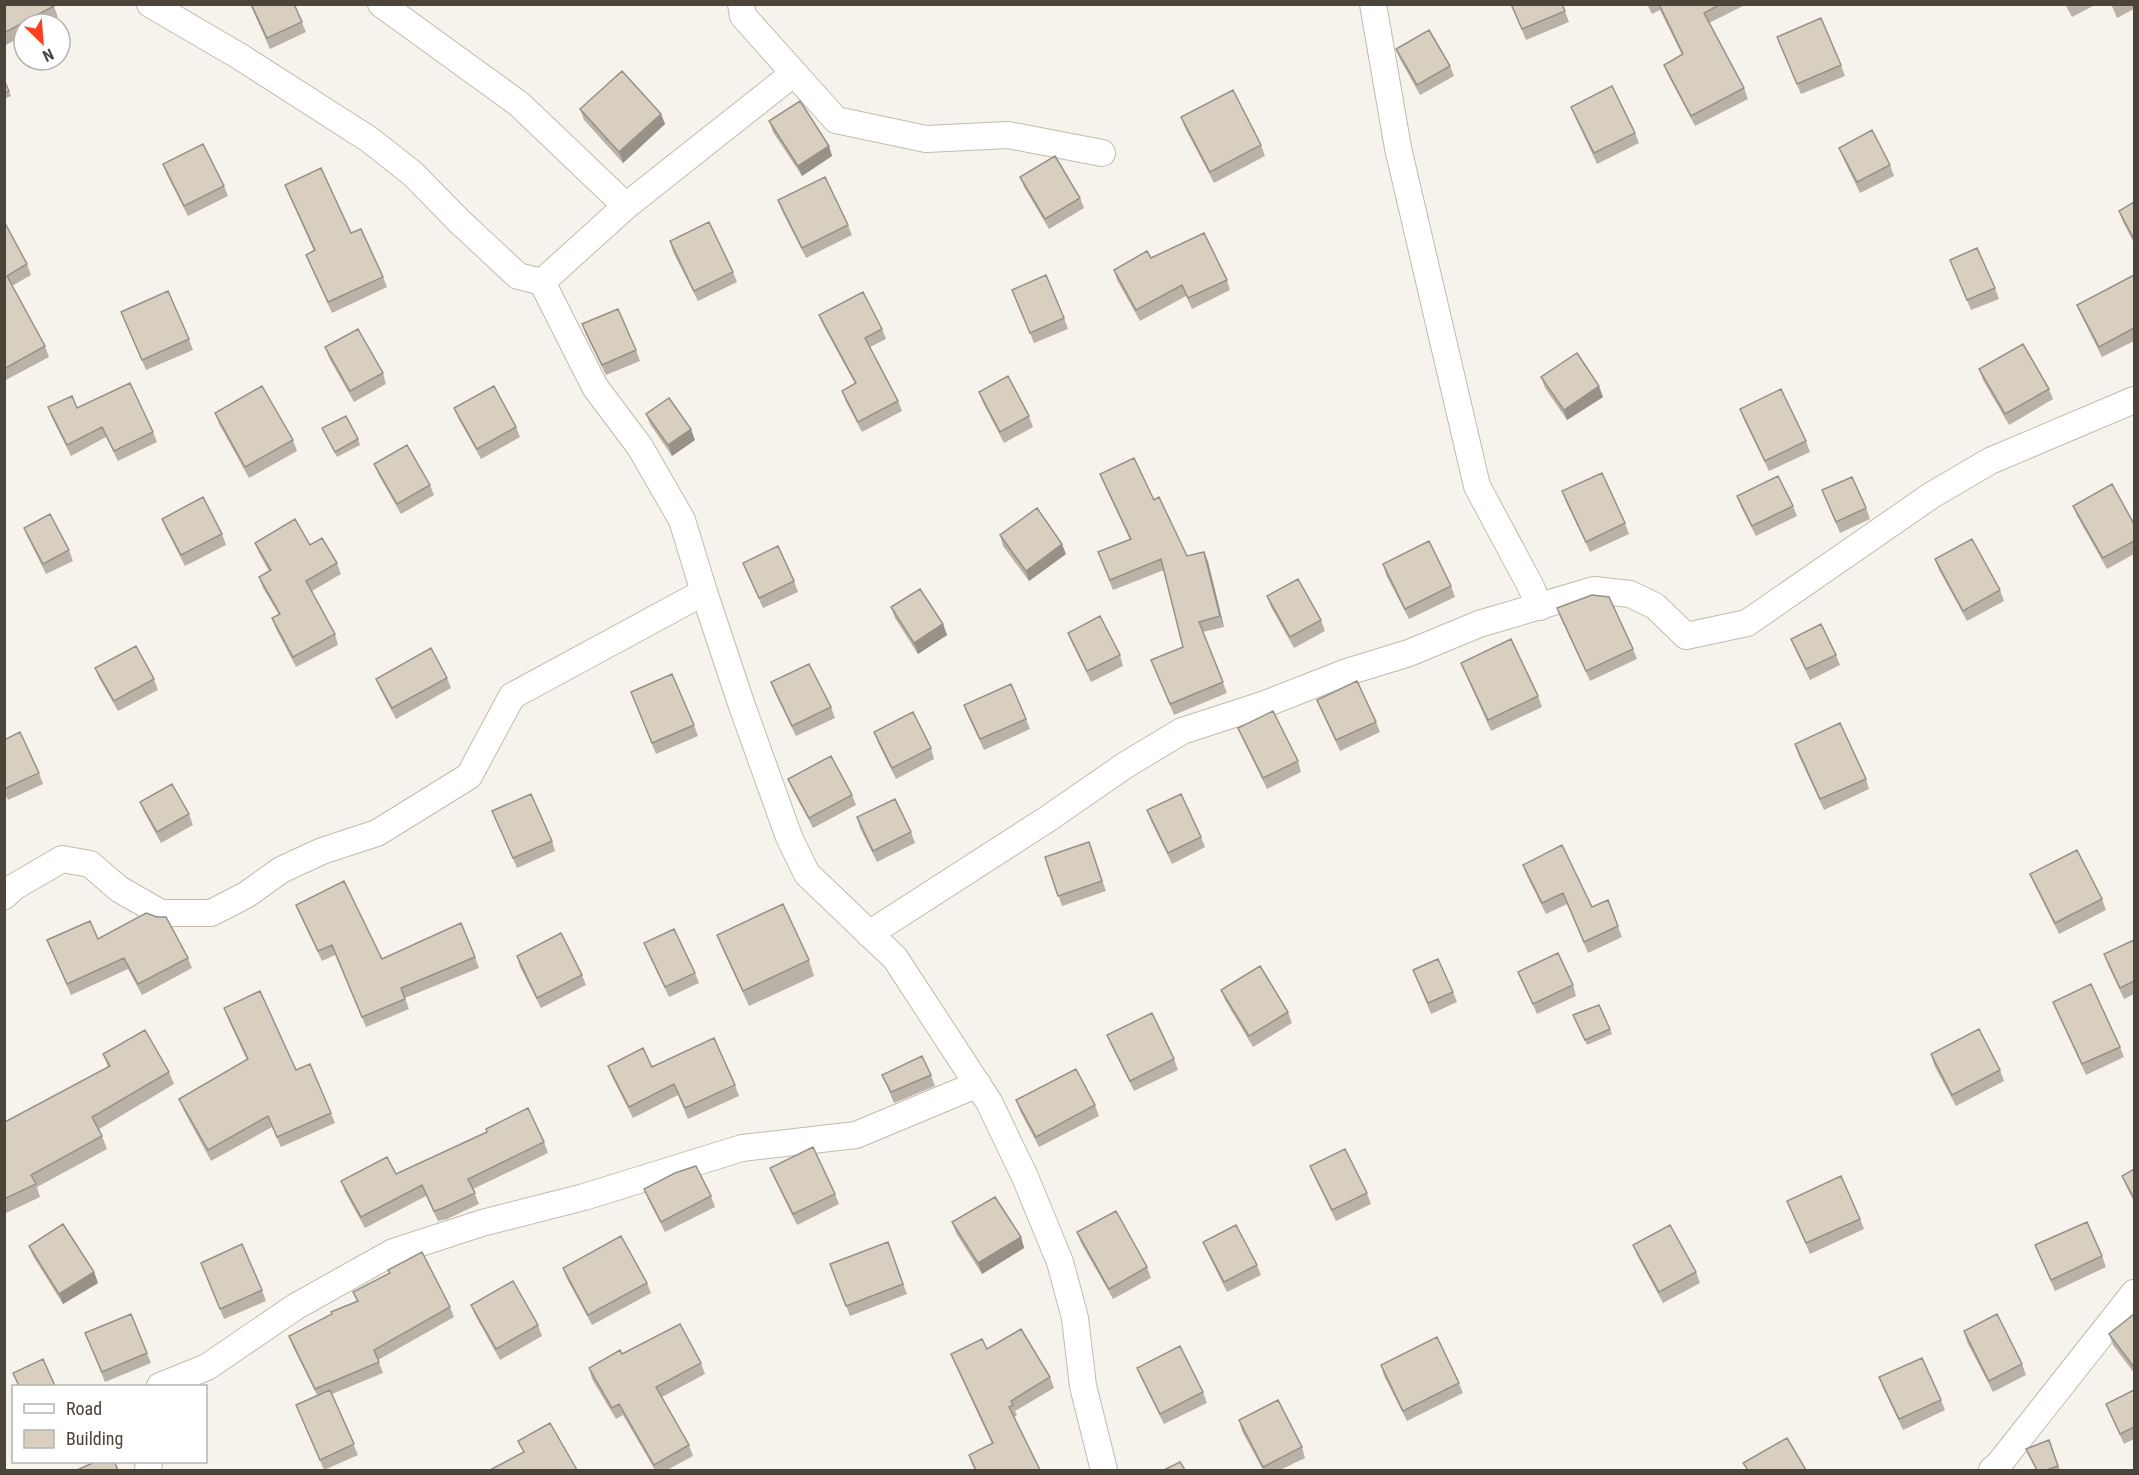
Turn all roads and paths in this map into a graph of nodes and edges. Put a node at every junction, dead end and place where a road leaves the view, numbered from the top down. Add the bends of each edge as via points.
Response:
1 (150, 4) edge
2 (381, 4) edge
3 (741, 4) edge
4 (1373, 4) edge
5 (794, 74) junction
6 (1102, 153) dead end
7 (626, 206) junction
8 (542, 282) junction
9 (2134, 400) edge
10 (704, 592) junction
11 (1540, 607) junction
12 (4, 896) edge
13 (869, 934) junction
14 (978, 1084) junction
15 (2134, 1293) edge
16 (162, 1385) edge
17 (1997, 1468) edge
18 (1104, 1470) edge

1 - 8 street via 370,140 413,174 518,276
2 - 7 street via 519,104
3 - 5 street via 743,16
4 - 11 street via 1398,148 1476,486
5 - 6 street via 836,120 926,139 1008,135
5 - 7 street
7 - 8 street
8 - 10 street via 595,387 640,447 682,520
9 - 11 street via 1990,461 1932,495 1747,623 1686,636 1655,606 1630,594 1594,590
10 - 12 street via 512,696 470,776 377,833 281,870 211,913 161,913 120,889 90,864 62,859
10 - 13 street via 742,706 807,874
11 - 13 street via 1479,624 1409,653 1182,731
13 - 14 street via 895,958
14 - 16 street via 856,1135 742,1148 393,1252 296,1307 207,1367
14 - 18 street via 1025,1177 1060,1262 1074,1318 1083,1386
15 - 17 street

